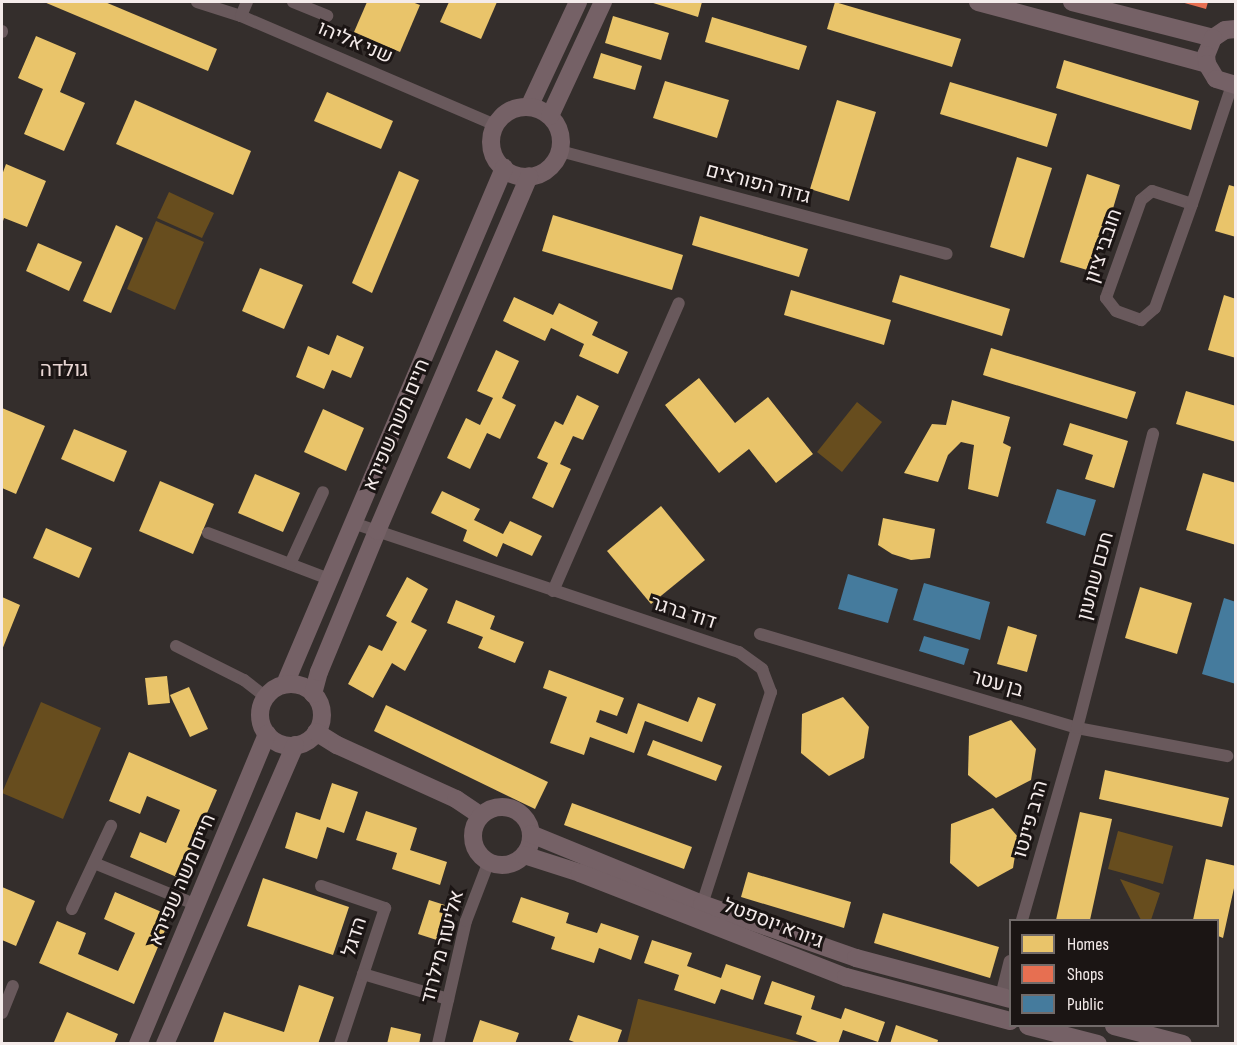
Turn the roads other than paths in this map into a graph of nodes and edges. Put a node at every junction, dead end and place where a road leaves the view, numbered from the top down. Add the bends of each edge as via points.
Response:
1 (197, 2) edge
2 (246, 2) edge
3 (293, 2) edge
4 (578, 2) edge
5 (603, 2) edge
6 (978, 2) edge
7 (1072, 2) edge
8 (241, 16) junction
9 (327, 16) dead end
10 (1236, 29) edge
11 (1213, 38) junction
12 (1207, 64) junction
13 (1234, 85) edge
14 (529, 107) junction
15 (550, 116) junction
16 (495, 125) junction
17 (560, 151) junction
18 (504, 168) junction
19 (529, 176) junction
20 (1192, 204) junction
21 (947, 254) dead end
22 (679, 303) dead end
23 (1153, 434) dead end
24 (323, 492) dead end
25 (353, 523) junction
26 (376, 531) junction
27 (208, 534) dead end
28 (290, 564) junction
29 (330, 579) junction
30 (553, 591) junction
31 (760, 634) dead end
32 (176, 646) dead end
33 (285, 684) junction
34 (313, 694) junction
35 (266, 697) junction
36 (1077, 728) junction
37 (316, 732) junction
38 (267, 734) junction
39 (295, 745) junction
40 (1227, 756) dead end
41 (481, 816) junction
42 (111, 826) dead end
43 (531, 834) junction
44 (524, 855) junction
45 (489, 861) junction
46 (94, 863) junction
47 (321, 886) dead end
48 (702, 903) junction
49 (198, 905) junction
50 (72, 909) dead end
51 (1023, 919) edge
52 (363, 974) junction
53 (1009, 975) edge
54 (13, 986) dead end
55 (1006, 997) edge
56 (448, 999) junction
57 (2, 1013) edge
58 (1009, 1020) edge
59 (1032, 1027) edge
60 (1118, 1027) edge
61 (138, 1044) edge
62 (165, 1044) edge
63 (340, 1044) edge
64 (438, 1044) edge
65 (1098, 1044) edge
66 (1183, 1044) edge

1 - 8 street, שני אליהו
2 - 8 street
3 - 9 street
4 - 14 street
5 - 15 street
6 - 12 street
7 - 11 street
8 - 16 street, שני אליהו
10 - 11 street via 1225,30
11 - 12 street via 1208,46
12 - 13 street via 1216,79
13 - 20 street, חובבי ציון
14 - 15 street
14 - 16 street via 509,111
15 - 17 street via 560,132
16 - 18 street via 491,143
17 - 19 street via 548,169
17 - 21 street, גדוד הפורצים
18 - 19 street via 516,175
18 - 25 street, חיים משה שפירא
19 - 26 street, חיים משה שפירא
20 - 20 street, חובבי ציון via 1155,308 1141,320 1116,311 1106,298 1141,200 1152,191
22 - 30 street
23 - 36 street, חכם שמעון
24 - 28 street
25 - 26 street, דוד ברגר
25 - 29 street, חיים משה שפירא
26 - 30 street, דוד ברגר
26 - 34 street, חיים משה שפירא
27 - 28 street
28 - 29 street
29 - 33 street, חיים משה שפירא
30 - 48 street, דוד ברגר via 739,652 762,669 771,692
31 - 36 street, בן עטר
32 - 35 street via 244,680
33 - 34 street via 300,685
33 - 35 street
34 - 37 street via 321,708
35 - 38 street via 261,720
36 - 40 street, בן עטר
36 - 51 street, הרב פינטו
37 - 39 street
37 - 41 street via 456,799
38 - 39 street via 280,743
38 - 49 street, חיים משה שפירא
39 - 62 street
41 - 43 street via 498,808 516,811 524,817
41 - 45 street via 474,841
42 - 46 street
43 - 44 street
43 - 48 street, גיורא יוספטל
44 - 45 street via 504,865
44 - 58 street, גיורא יוספטל via 580,873 846,977
45 - 56 street, אליעזר מילרוד via 466,921
46 - 49 street
46 - 50 street
47 - 52 street, הדגל via 385,908
48 - 55 street, גיורא יוספטל via 856,958
49 - 61 street, חיים משה שפירא
52 - 56 street, הדגל
52 - 63 street, הדגל
53 - 55 street
54 - 57 street
56 - 64 street, אליעזר מילרוד
59 - 65 street
60 - 66 street

